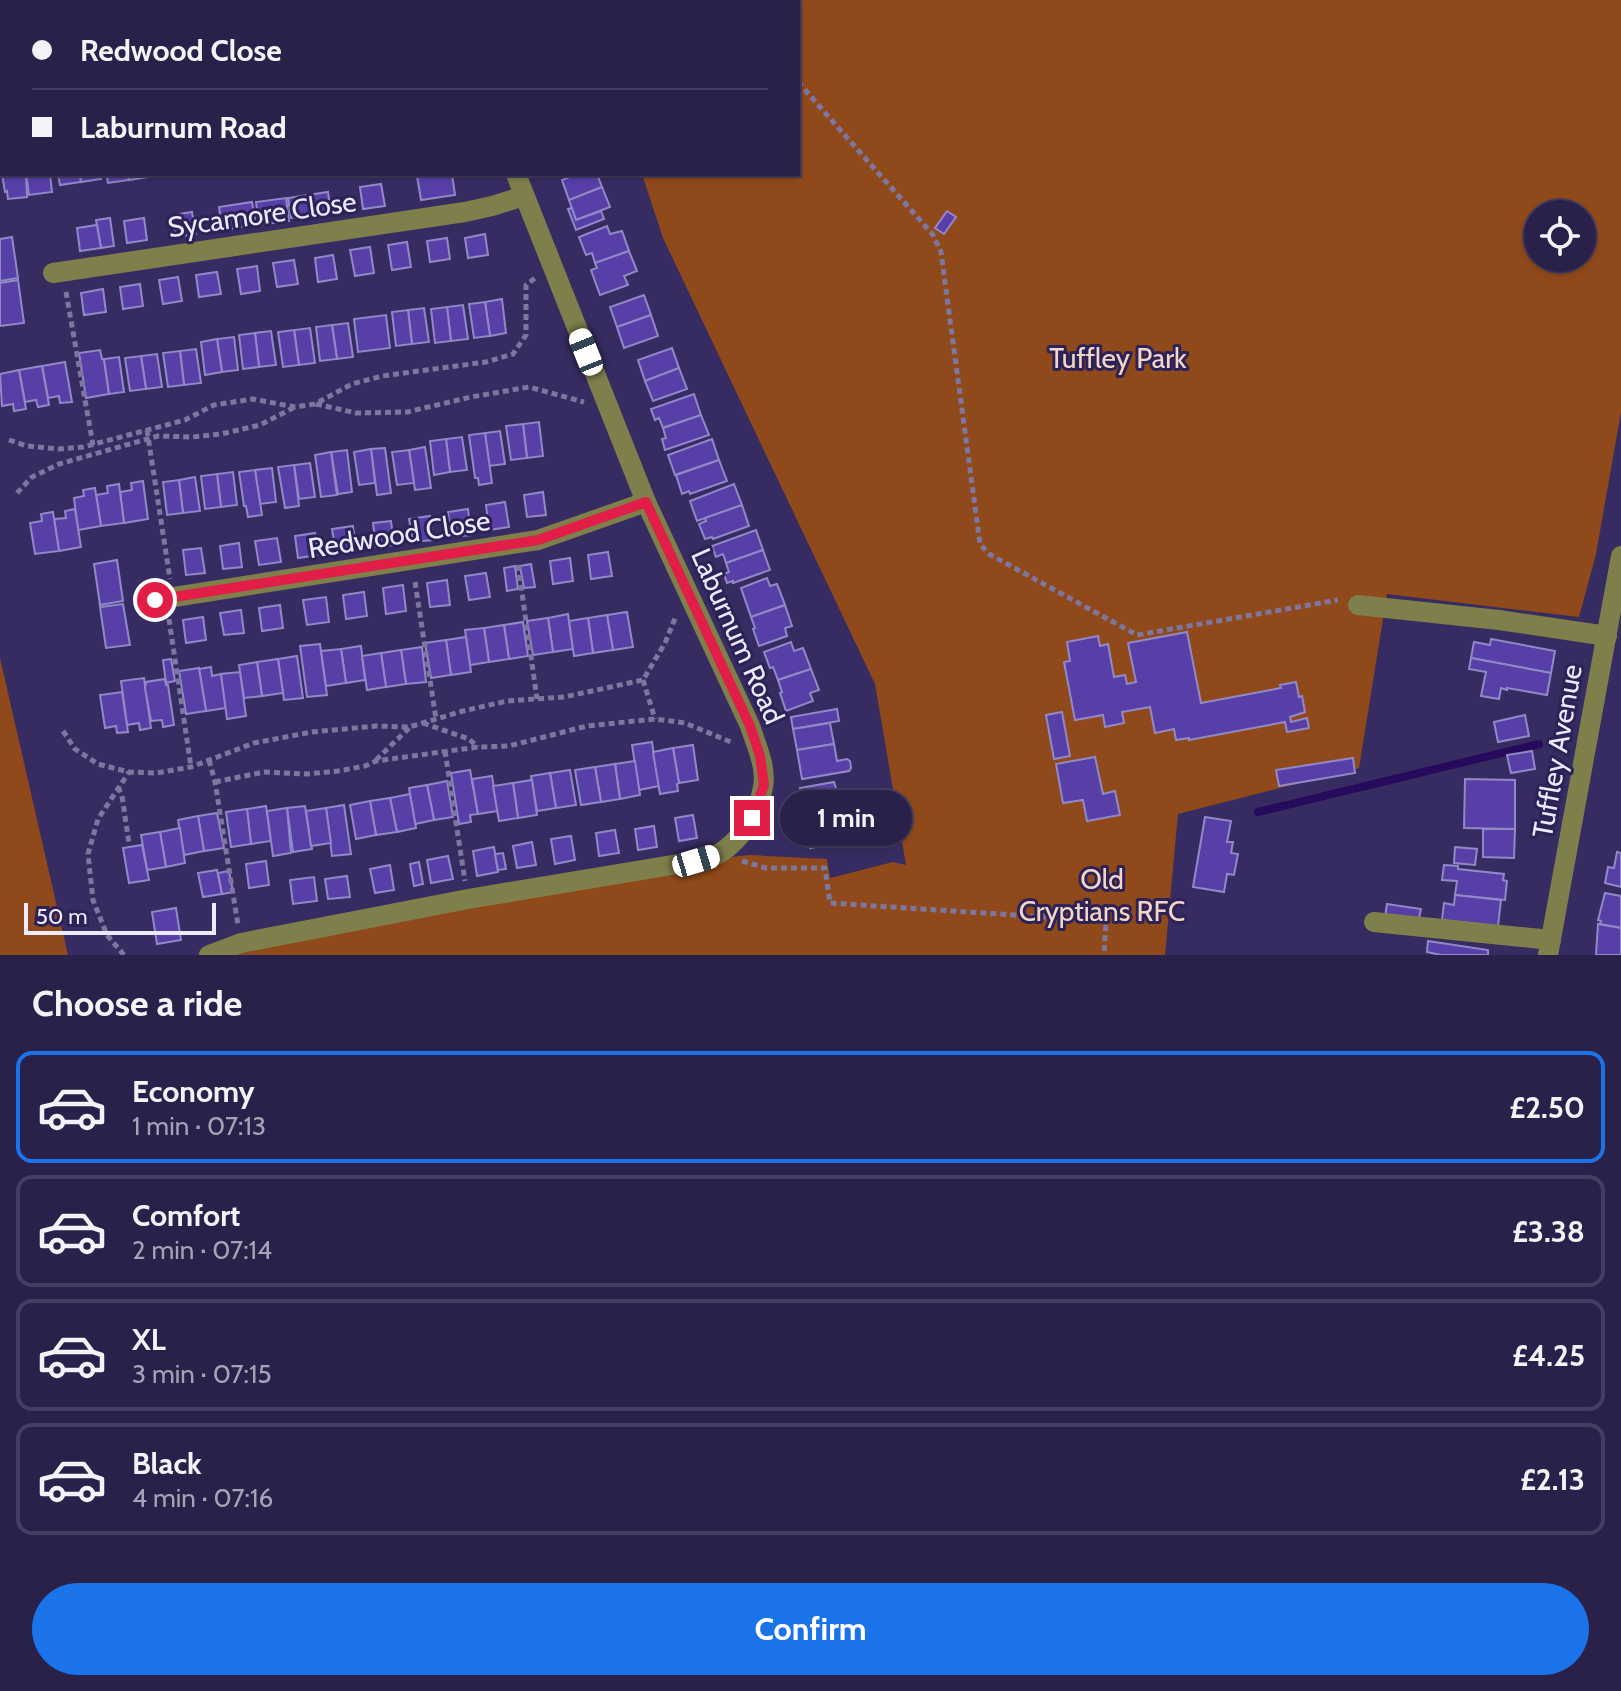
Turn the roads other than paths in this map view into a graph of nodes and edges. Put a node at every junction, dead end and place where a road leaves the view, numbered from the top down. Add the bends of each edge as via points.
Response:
1 (517, 176) edge
2 (524, 196) junction
3 (58, 272) road end
4 (646, 502) junction
5 (1621, 556) edge
6 (165, 598) road end
7 (1358, 605) road end
8 (1607, 636) junction
9 (1374, 922) dead end
10 (1550, 947) edge
11 (209, 955) edge

1 - 2 street, Laburnum Road
2 - 3 street, Sycamore Close via 465,212
2 - 4 street, Laburnum Road
4 - 6 street, Redwood Close via 538,540
4 - 11 street, Laburnum Road via 760,756 764,785 741,834 719,854 681,864 468,899 241,943
5 - 8 street, Tuffley Avenue
7 - 8 street
8 - 10 street, Tuffley Avenue
9 - 10 street

